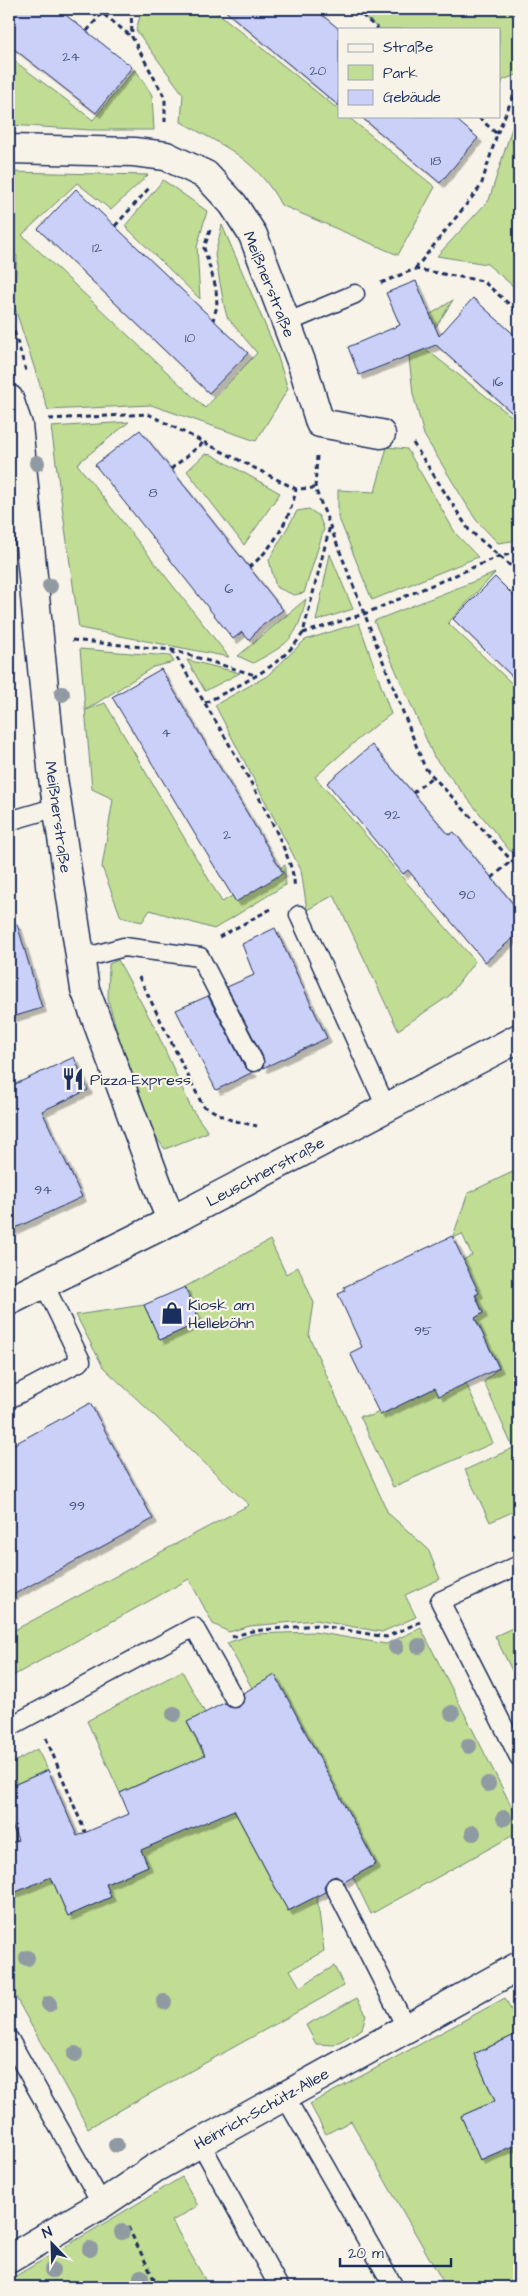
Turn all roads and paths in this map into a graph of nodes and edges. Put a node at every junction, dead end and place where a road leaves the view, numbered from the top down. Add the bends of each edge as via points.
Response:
1 (97, 9) edge
2 (130, 9) edge
3 (355, 9) edge
4 (102, 12) junction
5 (377, 28) edge
6 (86, 31) dead end
7 (132, 37) junction
8 (519, 90) edge
9 (479, 118) edge
10 (497, 134) junction
11 (9, 149) edge
12 (166, 156) junction
13 (234, 204) junction
14 (115, 226) dead end
15 (414, 269) junction
16 (356, 294) joint
17 (519, 313) edge
18 (9, 314) edge
19 (213, 320) dead end
20 (286, 323) junction
21 (27, 374) dead end
22 (9, 399) edge
23 (320, 423) junction
24 (18, 425) junction
25 (381, 434) dead end
26 (204, 442) junction
27 (412, 442) dead end
28 (171, 469) dead end
29 (315, 488) junction
30 (296, 489) junction
31 (330, 526) junction
32 (519, 553) edge
33 (500, 556) junction
34 (249, 567) dead end
35 (519, 573) edge
36 (364, 614) junction
37 (302, 633) junction
38 (39, 643) junction
39 (172, 650) junction
40 (255, 675) junction
41 (205, 703) junction
42 (433, 776) junction
43 (414, 793) dead end
44 (57, 807) junction
45 (9, 820) edge
46 (512, 861) junction
47 (519, 864) edge
48 (492, 878) dead end
49 (289, 893) dead end
50 (277, 904) dead end
51 (299, 915) dead end
52 (124, 947) junction
53 (200, 956) junction
54 (80, 959) junction
55 (519, 1038) edge
56 (254, 1062) dead end
57 (386, 1108) junction
58 (257, 1126) dead end
59 (171, 1221) junction
60 (44, 1284) junction
61 (9, 1301) edge
62 (9, 1399) edge
63 (519, 1565) edge
64 (440, 1601) junction
65 (194, 1627) junction
66 (234, 1698) dead end
67 (32, 1714) junction
68 (9, 1727) edge
69 (519, 1757) edge
70 (85, 1832) dead end
71 (335, 1886) dead end
72 (519, 1966) edge
73 (406, 2028) junction
74 (9, 2039) edge
75 (284, 2095) junction
76 (200, 2142) junction
77 (102, 2204) junction
78 (9, 2259) edge
79 (158, 2287) edge
80 (279, 2287) edge
81 (394, 2287) edge

1 - 4 path
2 - 7 path
3 - 5 path
4 - 6 path
4 - 7 path
7 - 12 path via 165,98
8 - 10 path via 515,92
9 - 10 path
10 - 15 path via 481,186
11 - 12 street, Meißnerstraße via 134,152
12 - 13 street, Meißnerstraße via 206,175
12 - 14 path via 157,179
13 - 19 path via 214,220 204,248 216,288 217,311
13 - 20 street, Meißnerstraße via 252,235
15 - 16 path
15 - 17 path via 483,281
16 - 20 lane
18 - 21 path
20 - 23 street, Meißnerstraße
22 - 24 street, Meißnerstraße
23 - 25 street
23 - 29 path
24 - 26 path via 41,420 148,414
24 - 38 street, Meißnerstraße
26 - 28 path
26 - 30 path
27 - 33 path via 469,530
29 - 30 path
29 - 31 path
30 - 34 path via 293,507 263,556
31 - 36 path
31 - 37 path
32 - 33 path
33 - 35 path
33 - 36 path
36 - 37 path
36 - 42 path via 425,768
37 - 40 path via 294,648 281,660
38 - 39 path via 65,639
38 - 44 street, Meißnerstraße
39 - 40 path
39 - 41 path
40 - 41 path
41 - 49 path via 253,785 292,866 295,887
42 - 43 path
42 - 46 path
44 - 45 lane
44 - 54 street, Meißnerstraße
46 - 47 path
46 - 48 path
50 - 53 path via 211,941
51 - 57 lane
52 - 53 lane
52 - 54 lane
52 - 58 path via 203,1106 231,1120
53 - 56 lane
54 - 59 street, Meißnerstraße via 84,989
55 - 57 street, Leuschnerstraße
57 - 59 street, Leuschnerstraße
59 - 60 street, Leuschnerstraße
60 - 61 street, Leuschnerstraße
60 - 62 lane via 81,1361
63 - 64 lane
64 - 65 path via 418,1624 386,1637 317,1625 252,1631 225,1639
64 - 69 lane
65 - 66 lane
65 - 67 lane
67 - 68 lane
67 - 70 path via 49,1742
71 - 73 lane
72 - 73 street, Heinrich-Schütz-Allee
73 - 75 street, Heinrich-Schütz-Allee
74 - 77 lane
75 - 76 street, Heinrich-Schütz-Allee
75 - 81 lane
76 - 77 street, Heinrich-Schütz-Allee
76 - 80 lane
77 - 78 street, Heinrich-Schütz-Allee
77 - 79 path via 120,2210

